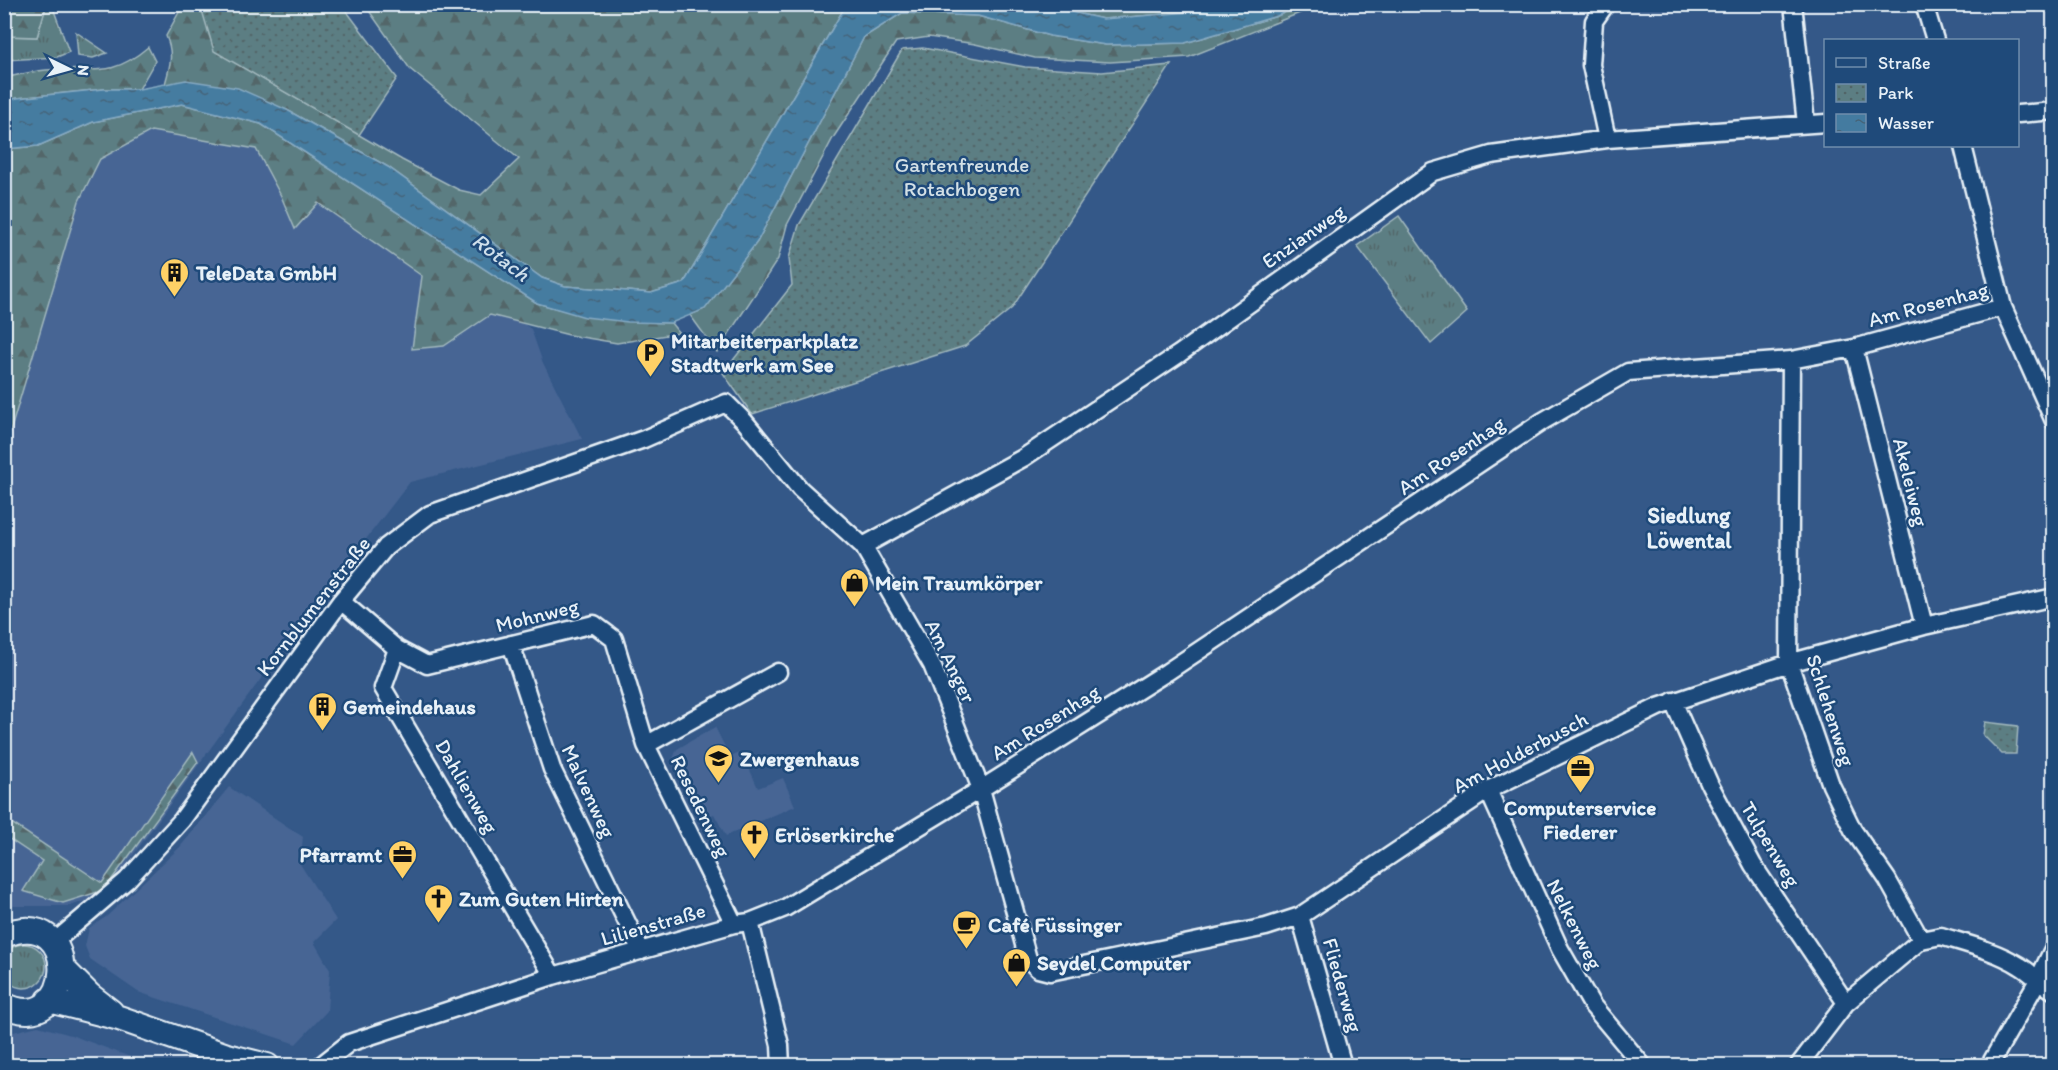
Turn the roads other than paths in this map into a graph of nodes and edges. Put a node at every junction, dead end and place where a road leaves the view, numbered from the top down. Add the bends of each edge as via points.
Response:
1 (1606, 4) edge
2 (1793, 4) edge
3 (1924, 4) edge
4 (1935, 39) edge
5 (2054, 111) edge
6 (2019, 114) edge
7 (1824, 123) edge
8 (1806, 124) junction
9 (1606, 139) junction
10 (1963, 147) edge
11 (2003, 307) junction
12 (1854, 348) junction
13 (1791, 360) junction
14 (726, 403) joint
15 (2054, 421) edge
16 (863, 546) junction
17 (2054, 597) edge
18 (341, 600) junction
19 (1924, 626) junction
20 (511, 644) junction
21 (397, 649) junction
22 (1789, 663) junction
23 (778, 672) dead end
24 (1673, 701) junction
25 (646, 745) junction
26 (981, 789) junction
27 (1488, 790) junction
28 (1300, 916) junction
29 (742, 923) junction
30 (4, 935) edge
31 (1922, 940) junction
32 (53, 943) junction
33 (2054, 947) edge
34 (641, 951) junction
35 (1028, 959) joint
36 (64, 970) junction
37 (553, 976) junction
38 (2037, 982) junction
39 (2054, 991) edge
40 (49, 1000) junction
41 (1846, 1002) junction
42 (4, 1005) edge
43 (119, 1018) junction
44 (267, 1065) edge
45 (320, 1065) edge
46 (781, 1065) edge
47 (1343, 1065) edge
48 (1643, 1065) edge
49 (1798, 1065) edge
50 (1989, 1065) edge

1 - 9 street via 1594,21 1591,65
2 - 8 street
3 - 4 street
5 - 6 street
7 - 8 street, Enzianweg
8 - 9 street, Enzianweg
9 - 16 street, Enzianweg via 1491,155 1433,172 1179,354 1023,458
10 - 11 street
11 - 12 street, Am Rosenhag
11 - 15 street
12 - 13 street, Am Rosenhag
12 - 19 street, Akeleiweg
13 - 22 street, Schlehenweg
13 - 26 street, Am Rosenhag via 1628,372 1543,421 1167,672
14 - 16 street, Am Anger via 800,489
14 - 18 street, Kornblumenstraße via 644,439 430,514 386,547
16 - 26 street, Am Anger via 932,665
17 - 19 street, Am Holderbusch
18 - 21 street
18 - 32 street, Kornblumenstraße via 182,820 127,880
19 - 22 street, Am Holderbusch
20 - 21 street, Mohnweg via 427,665
20 - 25 street, Mohnweg via 594,624 614,639
20 - 34 street, Malvenweg via 552,769
21 - 37 street, Dahlienweg via 383,688
22 - 24 street, Am Holderbusch
22 - 31 street, Schlehenweg via 1831,784 1853,830
23 - 25 street, Resedenweg
24 - 27 street, Am Holderbusch
24 - 41 street, Tulpenweg via 1710,784 1754,865
25 - 29 street, Resedenweg
26 - 29 street, Lilienstraße via 785,908
26 - 35 street, Am Anger
27 - 28 street, Am Holderbusch
27 - 48 street, Nelkenweg via 1566,959 1592,1005
28 - 35 street, Am Holderbusch via 1266,927 1050,972 1038,969
28 - 47 street, Fliederweg
29 - 34 street, Lilienstraße
29 - 46 street, Resedenweg via 780,1045
30 - 32 main road via 28,930
31 - 38 street via 1941,936 1993,952 2021,966
31 - 41 street
32 - 36 main road
33 - 38 street
34 - 37 street, Lilienstraße
36 - 40 main road via 60,986
36 - 43 main road
37 - 45 street, Lilienstraße via 350,1043
38 - 39 street
38 - 50 street
40 - 42 main road via 27,1010
40 - 43 main road
41 - 49 street
43 - 44 main road via 226,1056

